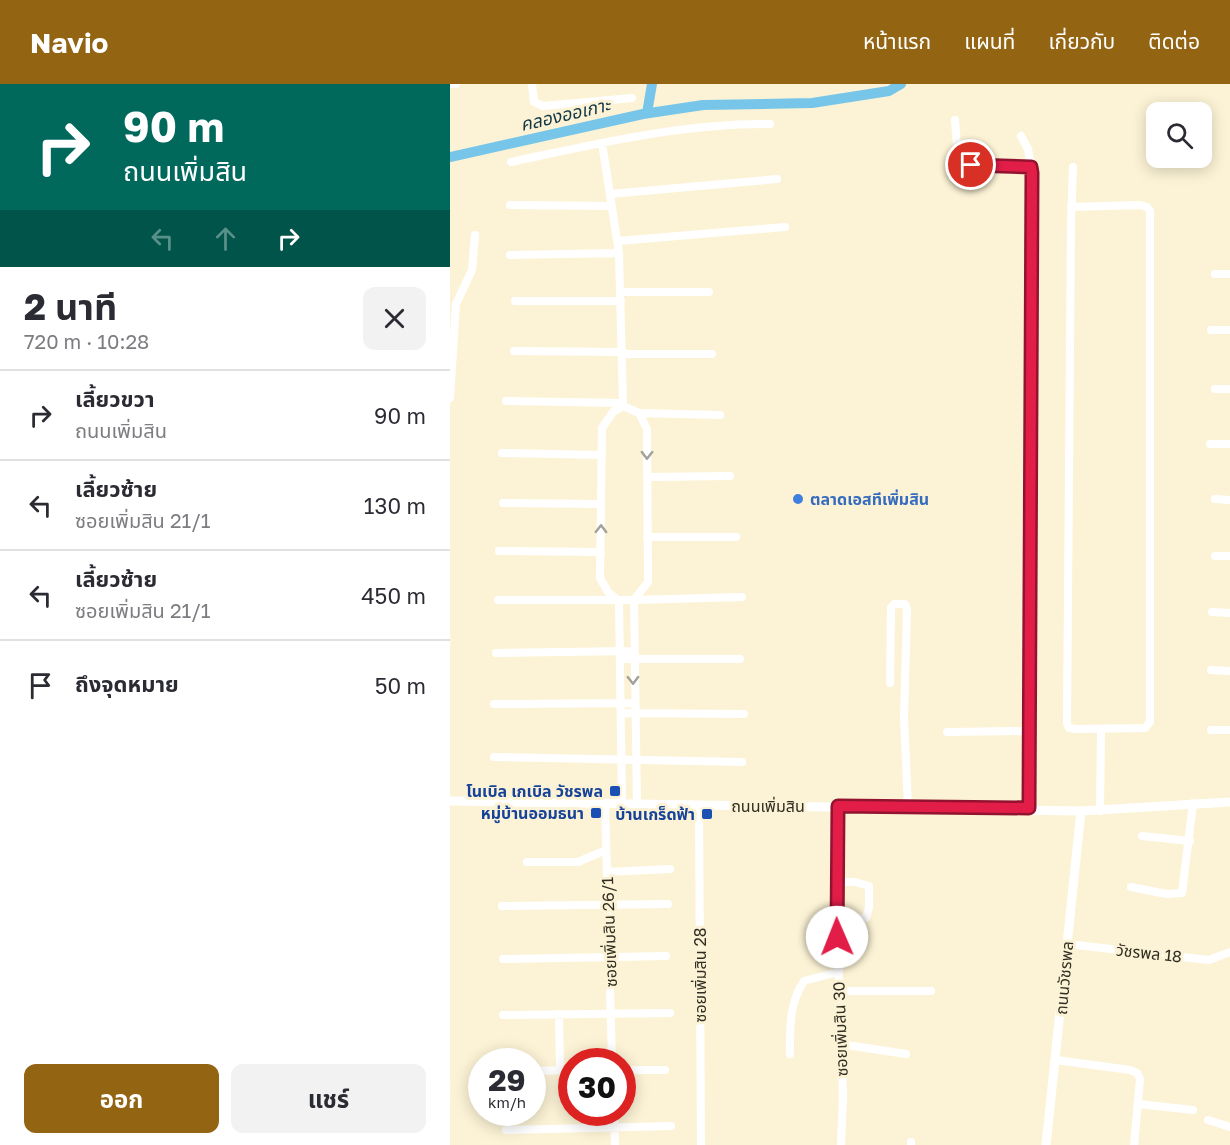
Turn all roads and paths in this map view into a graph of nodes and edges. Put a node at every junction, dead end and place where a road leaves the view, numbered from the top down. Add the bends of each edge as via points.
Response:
1 (450, 84) edge
2 (456, 84) edge
3 (532, 84) edge
4 (632, 98) dead end
5 (955, 120) dead end
6 (770, 124) dead end
7 (1021, 136) dead end
8 (602, 143) junction
9 (512, 162) dead end
10 (1031, 167) junction
11 (1072, 167) dead end
12 (777, 179) dead end
13 (610, 194) junction
14 (510, 205) dead end
15 (612, 206) junction
16 (1071, 207) junction
17 (785, 227) dead end
18 (475, 235) dead end
19 (618, 240) junction
20 (620, 253) junction
21 (510, 255) dead end
22 (1215, 274) dead end
23 (1230, 274) edge
24 (621, 292) junction
25 (709, 292) dead end
26 (515, 301) dead end
27 (621, 301) junction
28 (1211, 330) dead end
29 (1230, 330) edge
30 (514, 351) dead end
31 (623, 353) junction
32 (712, 354) dead end
33 (1215, 389) dead end
34 (1230, 389) edge
35 (450, 398) edge
36 (506, 401) dead end
37 (623, 404) junction
38 (639, 413) junction
39 (720, 415) dead end
40 (1210, 444) dead end
41 (1230, 444) edge
42 (502, 453) dead end
43 (602, 455) junction
44 (730, 476) dead end
45 (646, 477) junction
46 (1215, 499) dead end
47 (1230, 500) edge
48 (502, 503) dead end
49 (601, 504) junction
50 (647, 537) junction
51 (736, 537) dead end
52 (499, 552) dead end
53 (601, 552) junction
54 (1215, 556) dead end
55 (1230, 556) edge
56 (742, 597) dead end
57 (498, 600) dead end
58 (634, 600) junction
59 (619, 601) junction
60 (1212, 612) dead end
61 (1230, 613) edge
62 (496, 653) dead end
63 (620, 655) junction
64 (633, 655) junction
65 (740, 659) dead end
66 (1211, 670) dead end
67 (1230, 671) edge
68 (890, 683) dead end
69 (494, 704) dead end
70 (621, 704) junction
71 (634, 704) junction
72 (621, 713) junction
73 (634, 714) junction
74 (744, 714) dead end
75 (1101, 730) junction
76 (1211, 730) dead end
77 (1230, 730) edge
78 (1028, 731) junction
79 (947, 732) dead end
80 (494, 758) dead end
81 (621, 760) junction
82 (635, 760) junction
83 (742, 762) dead end
84 (450, 801) edge
85 (1230, 802) edge
86 (605, 803) junction
87 (1194, 803) junction
88 (622, 804) junction
89 (637, 804) junction
90 (699, 805) junction
91 (838, 806) junction
92 (908, 807) junction
93 (1029, 808) junction
94 (1081, 811) junction
95 (1100, 811) junction
96 (1142, 836) dead end
97 (1190, 841) junction
98 (606, 850) junction
99 (526, 862) dead end
100 (670, 869) dead end
101 (607, 872) junction
102 (837, 882) junction
103 (1131, 887) dead end
104 (608, 904) junction
105 (668, 904) dead end
106 (502, 906) dead end
107 (837, 920) junction
108 (1067, 944) junction
109 (1230, 952) edge
110 (666, 956) dead end
111 (609, 957) junction
112 (503, 959) dead end
113 (838, 972) junction
114 (839, 991) junction
115 (931, 991) dead end
116 (611, 1013) junction
117 (670, 1013) dead end
118 (559, 1014) junction
119 (503, 1015) dead end
120 (840, 1044) junction
121 (560, 1048) edge
122 (612, 1048) edge
123 (790, 1054) dead end
124 (906, 1054) dead end
125 (1056, 1060) junction
126 (636, 1070) edge
127 (665, 1070) dead end
128 (1138, 1104) junction
129 (1193, 1110) dead end
130 (1208, 1120) dead end
131 (671, 1126) dead end
132 (1230, 1127) edge
133 (614, 1128) junction
134 (506, 1130) dead end
135 (615, 1145) edge
136 (701, 1145) edge
137 (840, 1145) edge
138 (1046, 1145) edge
139 (1134, 1145) edge

1 - 2 street
3 - 4 street via 534,102 543,106
5 - 10 street via 958,160 988,167
6 - 8 street via 723,126
7 - 10 street via 1029,149
8 - 9 street
8 - 13 street
10 - 78 street
11 - 16 street
12 - 13 street
13 - 15 street
14 - 15 street
15 - 19 street
16 - 75 street via 1067,723 1069,728
16 - 75 street via 1140,205 1150,211 1150,722 1144,728
17 - 19 street
18 - 35 street via 472,270 456,304
19 - 20 street
20 - 21 street
20 - 24 street
22 - 23 street
24 - 25 street
24 - 27 street
26 - 27 street
27 - 31 street
28 - 29 street
30 - 31 street
31 - 32 street
31 - 37 street
33 - 34 street
36 - 37 street
37 - 38 street
37 - 43 street via 605,421
38 - 39 street
38 -> 45 street via 647,429
40 - 41 street
42 - 43 street
43 - 49 street
44 - 45 street
45 - 50 street
46 - 47 street
48 - 49 street
53 -> 49 street
50 - 51 street
50 - 58 street via 648,582
52 - 53 street
53 - 59 street via 603,587
54 - 55 street
56 - 58 street
57 - 59 street
58 - 59 street
58 - 64 street
59 - 63 street
60 - 61 street
62 - 63 street
63 - 64 street
63 - 70 street
64 - 65 street
64 -> 71 street
66 - 67 street
68 - 92 street via 891,608 894,604 905,604
69 - 70 street
70 - 71 street
70 - 72 street
71 - 73 street
72 - 73 street
72 - 81 street
73 - 74 street
73 - 82 street
75 - 95 street
76 - 77 street
78 - 79 street
78 - 93 street
80 - 81 street
81 - 82 street
81 - 88 street
82 - 83 street
82 - 89 street
84 - 86 street, ถนนเพิ่มสิน
85 - 87 street, ถนนเพิ่มสิน
86 - 88 street, ถนนเพิ่มสิน
86 - 98 street, ซอยเพิ่มสิน 26/1
87 - 95 street, ถนนเพิ่มสิน
87 - 97 street
88 - 89 street, ถนนเพิ่มสิน
89 - 90 street, ถนนเพิ่มสิน
90 - 91 street, ถนนเพิ่มสิน
90 - 136 street, ซอยเพิ่มสิน 28
91 - 92 street, ถนนเพิ่มสิน
91 - 102 street, ซอยเพิ่มสิน 30
92 - 93 street, ถนนเพิ่มสิน
93 - 94 street, ถนนเพิ่มสิน
94 - 95 street, ถนนเพิ่มสิน
94 - 108 street, ถนนวัชรพล
96 - 97 street
97 - 103 street via 1182,893
98 - 99 street via 578,862
98 - 101 street, ซอยเพิ่มสิน 26/1
100 - 101 street
101 - 104 street, ซอยเพิ่มสิน 26/1
102 - 107 street, ซอยเพิ่มสิน 30
102 - 107 street via 855,882 869,886 870,891 866,918
104 - 105 street
104 - 106 street
104 - 111 street, ซอยเพิ่มสิน 26/1
107 - 113 street, ซอยเพิ่มสิน 30
108 - 109 street, วัชรพล 18 via 1209,960
108 - 125 street, ถนนวัชรพล
110 - 111 street
111 - 112 street
111 - 116 street, ซอยเพิ่มสิน 26/1
113 - 114 street, ซอยเพิ่มสิน 30
113 - 123 street via 804,981 796,993 790,1010
114 - 115 street
114 - 120 street, ซอยเพิ่มสิน 30
116 - 117 street
116 - 118 street
116 - 122 street, ซอยเพิ่มสิน 26/1
118 - 119 street
118 - 121 street
120 - 124 street
120 - 137 street, ซอยเพิ่มสิน 30
125 - 128 street via 1137,1073
125 - 138 street, ถนนวัชรพล
126 - 127 street
128 - 129 street
128 - 139 street
130 - 132 street
131 - 133 street
133 - 134 street
133 - 135 street

